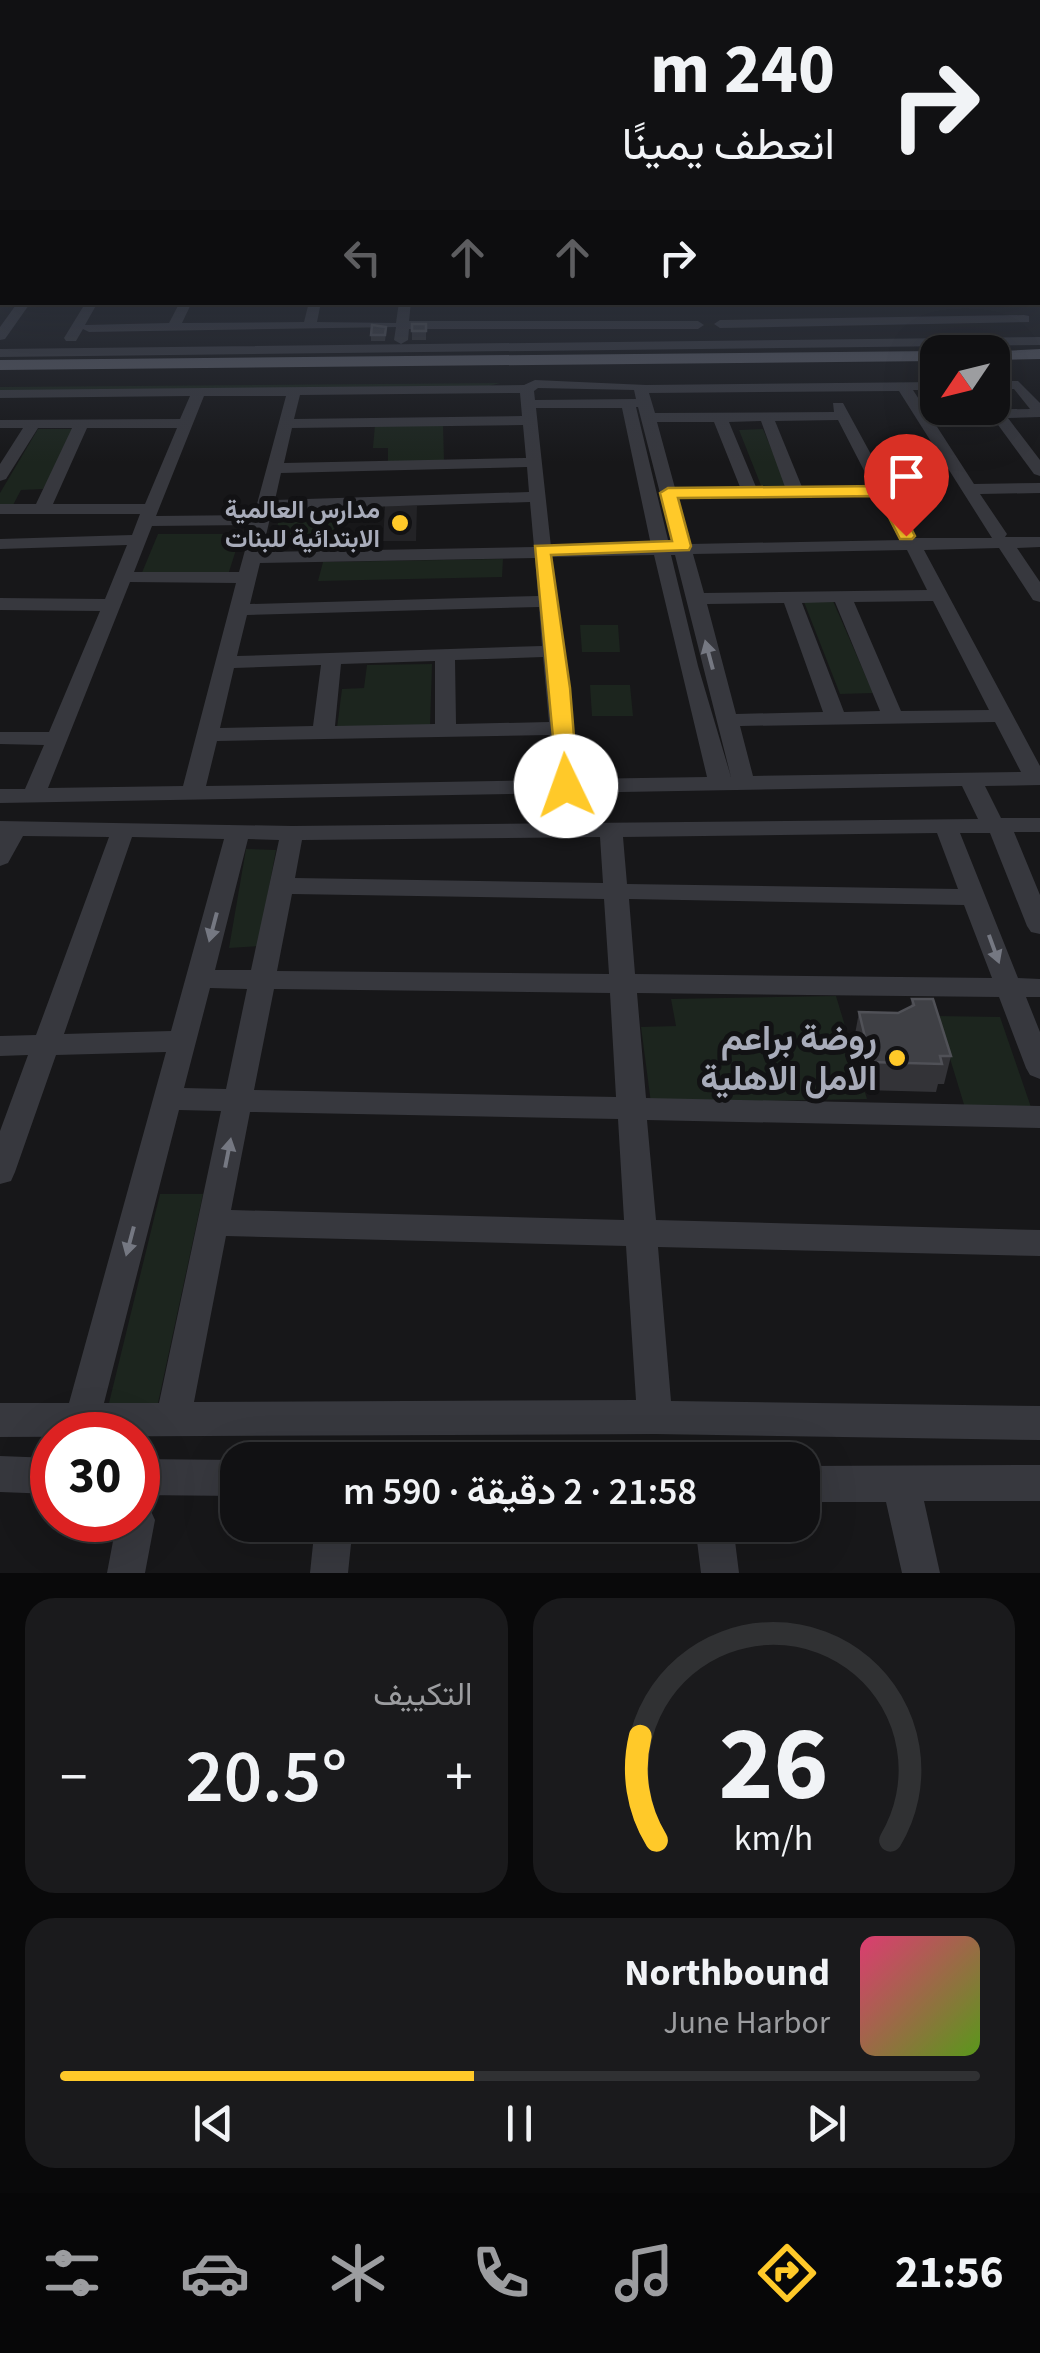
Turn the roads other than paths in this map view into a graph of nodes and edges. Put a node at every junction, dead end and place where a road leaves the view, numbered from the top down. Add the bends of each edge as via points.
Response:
1 (15, 315) edge
2 (86, 315) edge
3 (96, 315) edge
4 (179, 315) edge
5 (312, 315) edge
6 (396, 315) edge
7 (400, 315) edge
8 (622, 315) edge
9 (695, 315) edge
10 (716, 315) edge
11 (798, 315) edge
12 (1014, 315) edge
13 (1023, 315) edge
14 (947, 317) joint
15 (800, 319) junction
16 (624, 322) junction
17 (719, 322) junction
18 (885, 322) junction
19 (310, 323) junction
20 (698, 323) junction
21 (175, 324) junction
22 (397, 324) junction
23 (560, 325) junction
24 (90, 326) junction
25 (252, 327) junction
26 (0, 336) edge
27 (1040, 338) edge
28 (563, 346) junction
29 (394, 348) junction
30 (246, 349) junction
31 (0, 352) edge
32 (68, 352) junction
33 (708, 352) junction
34 (730, 352) junction
35 (1040, 354) edge
36 (1010, 355) edge
37 (920, 360) edge
38 (900, 364) junction
39 (0, 365) edge
40 (920, 367) edge
41 (1010, 368) edge
42 (1040, 368) edge
43 (0, 375) edge
44 (298, 376) junction
45 (920, 376) edge
46 (1010, 385) edge
47 (828, 388) junction
48 (199, 391) junction
49 (0, 394) edge
50 (528, 394) junction
51 (641, 404) junction
52 (1040, 412) edge
53 (1010, 413) edge
54 (920, 415) edge
55 (766, 416) junction
56 (843, 416) junction
57 (720, 417) junction
58 (187, 423) junction
59 (0, 424) edge
60 (34, 424) junction
61 (82, 424) junction
62 (287, 424) junction
63 (927, 425) edge
64 (1006, 425) edge
65 (451, 442) junction
66 (364, 444) junction
67 (536, 462) junction
68 (277, 468) junction
69 (1040, 471) edge
70 (0, 476) edge
71 (1040, 488) edge
72 (970, 490) junction
73 (883, 491) junction
74 (750, 492) junction
75 (795, 492) junction
76 (668, 493) junction
77 (538, 497) junction
78 (0, 509) edge
79 (42, 509) junction
80 (263, 512) junction
81 (147, 515) junction
82 (1040, 533) edge
83 (1001, 538) junction
84 (909, 540) junction
85 (1040, 542) edge
86 (671, 543) junction
87 (0, 544) edge
88 (135, 546) junction
89 (542, 546) junction
90 (252, 553) junction
91 (0, 554) edge
92 (124, 577) junction
93 (246, 578) junction
94 (939, 594) junction
95 (1039, 594) edge
96 (842, 596) junction
97 (791, 597) junction
98 (695, 599) junction
99 (549, 601) junction
100 (0, 604) edge
101 (110, 605) junction
102 (238, 610) junction
103 (555, 651) junction
104 (445, 656) junction
105 (332, 660) junction
106 (223, 662) junction
107 (1004, 716) junction
108 (836, 718) junction
109 (893, 718) junction
110 (726, 720) junction
111 (563, 728) junction
112 (446, 732) junction
113 (206, 735) junction
114 (323, 735) junction
115 (0, 738) edge
116 (57, 738) junction
117 (1038, 778) edge
118 (978, 779) junction
119 (720, 783) junction
120 (744, 783) junction
121 (566, 786) junction
122 (193, 792) junction
123 (34, 795) junction
124 (0, 796) edge
125 (999, 825) junction
126 (1040, 825) edge
127 (946, 826) junction
128 (7, 828) edge
129 (123, 830) junction
130 (611, 831) junction
131 (238, 832) junction
132 (292, 833) junction
133 (0, 858) edge
134 (281, 886) junction
135 (616, 891) junction
136 (974, 897) junction
137 (1040, 926) edge
138 (200, 979) junction
139 (262, 980) junction
140 (622, 984) junction
141 (1008, 987) junction
142 (1040, 988) edge
143 (183, 1042) junction
144 (46, 1044) junction
145 (0, 1046) edge
146 (1040, 1068) edge
147 (168, 1099) junction
148 (238, 1100) junction
149 (634, 1109) junction
150 (1040, 1118) edge
151 (0, 1172) edge
152 (215, 1223) junction
153 (643, 1234) junction
154 (1040, 1244) edge
155 (85, 1412) edge
156 (655, 1417) junction
157 (0, 1420) edge
158 (174, 1420) junction
159 (30, 1422) edge
160 (160, 1422) edge
161 (1040, 1423) edge
162 (0, 1474) edge
163 (30, 1475) edge
164 (220, 1481) edge
165 (1040, 1483) edge
166 (820, 1484) edge
167 (900, 1484) junction
168 (160, 1493) edge
169 (131, 1542) edge
170 (332, 1542) edge
171 (716, 1542) edge
172 (126, 1573) edge
173 (329, 1573) edge
174 (720, 1573) edge
175 (921, 1573) edge

1 - 26 street
2 - 32 street
3 - 24 street
4 - 21 street
5 - 19 street
6 - 22 street
7 - 22 street
8 - 16 street
9 - 20 street
10 - 17 street
11 - 15 street
12 - 14 street
13 - 18 street
14 - 15 street
15 - 17 street
16 - 20 street
16 - 22 street
17 - 18 street
17 - 34 street
18 - 38 street
19 - 21 street
19 - 22 street
20 - 23 street
20 - 33 street
21 - 24 street
22 - 23 street
22 - 25 street
22 - 29 street
23 - 28 street
24 - 25 street
24 - 32 street
25 - 30 street
27 - 38 street
28 - 29 street
28 - 33 street
29 - 30 street
30 - 32 street
31 - 32 street
33 - 34 main road
33 - 44 main road
34 - 38 main road
35 - 36 main road
37 - 38 main road
38 - 40 main road
38 - 45 street
38 - 47 street
38 - 50 main road
38 - 54 street
39 - 44 main road
41 - 42 main road
43 - 44 main road
44 - 48 street
44 - 50 main road
44 - 62 street
46 - 52 street via 1018,385
47 - 51 street
47 - 56 street
48 - 49 street
48 - 58 street
50 - 51 street via 634,384
50 - 65 street
50 - 67 street
51 - 57 street
51 - 76 street
51 - 86 street
52 - 53 street
55 - 56 street
55 - 57 street
55 - 75 street
56 - 73 street
57 - 74 street
58 - 61 street
58 - 81 street
59 - 60 street
60 - 61 street
60 - 70 street
61 - 79 street
62 - 66 street
62 - 68 street
63 - 72 street
64 - 69 street
65 - 66 street
65 - 66 street
65 - 67 street
66 - 68 street
67 - 77 street
68 - 80 street
71 - 72 street
72 - 83 street
73 - 75 street
73 - 84 street
74 - 75 street
74 - 76 street
76 - 86 street
77 - 80 street
77 - 89 street
78 - 79 street
79 - 81 street
80 - 81 street
80 - 90 street
81 - 88 street
82 - 83 street
83 - 84 street
83 - 85 street
83 - 95 street
84 - 86 street
84 - 94 street
86 - 89 street
86 - 98 street
86 - 119 street via 688,666
87 - 88 street
88 - 91 street
88 - 92 street
89 - 90 street
89 - 99 street
90 - 93 street
92 - 93 street
92 - 101 street
93 - 102 street
94 - 96 street
94 - 107 street
96 - 97 street
96 - 109 street
97 - 98 street
97 - 108 street
110 -> 98 street
99 - 102 street
99 - 103 street
100 - 101 street
101 - 116 street
102 - 106 street
103 - 104 street
103 - 111 street
104 - 105 street
104 - 112 street
105 - 106 street
105 - 114 street
106 - 113 street
107 - 109 street
107 - 117 street
108 - 109 street
108 - 110 street
110 - 120 street
111 - 112 street
111 - 121 street
112 - 114 street
113 - 114 street
113 - 122 street
115 - 116 street
116 - 123 street
117 - 118 street
118 - 120 street
118 - 125 street
119 - 120 street
119 - 121 street
121 - 122 street
122 - 123 street
123 - 124 street
125 - 126 street
125 - 127 street
125 - 137 street
127 - 130 street
127 - 136 street
128 - 129 street
128 - 133 street
129 - 131 street
129 - 144 street
130 - 132 street
130 - 135 street
131 - 132 street
131 -> 138 street
132 - 134 street
134 - 135 street
134 - 139 street
135 - 136 street
135 - 140 street
136 -> 141 street
138 - 139 street
138 - 143 street
139 - 140 street
139 - 148 street
140 - 141 street
140 - 149 street
141 - 142 street
141 - 146 street
143 - 144 street
143 - 147 street
144 - 145 street
144 - 151 street
147 - 148 street
147 -> 155 street
148 - 149 street
152 -> 148 street
149 - 150 street
149 - 153 street
152 - 153 street
152 - 158 street
153 - 154 street
153 - 156 street
156 - 158 street
156 - 161 street
157 - 159 street
158 - 160 street
162 - 163 street
164 - 168 street
165 - 167 street
166 - 167 street
167 - 175 street
169 - 172 street
170 - 173 street
171 - 174 street

